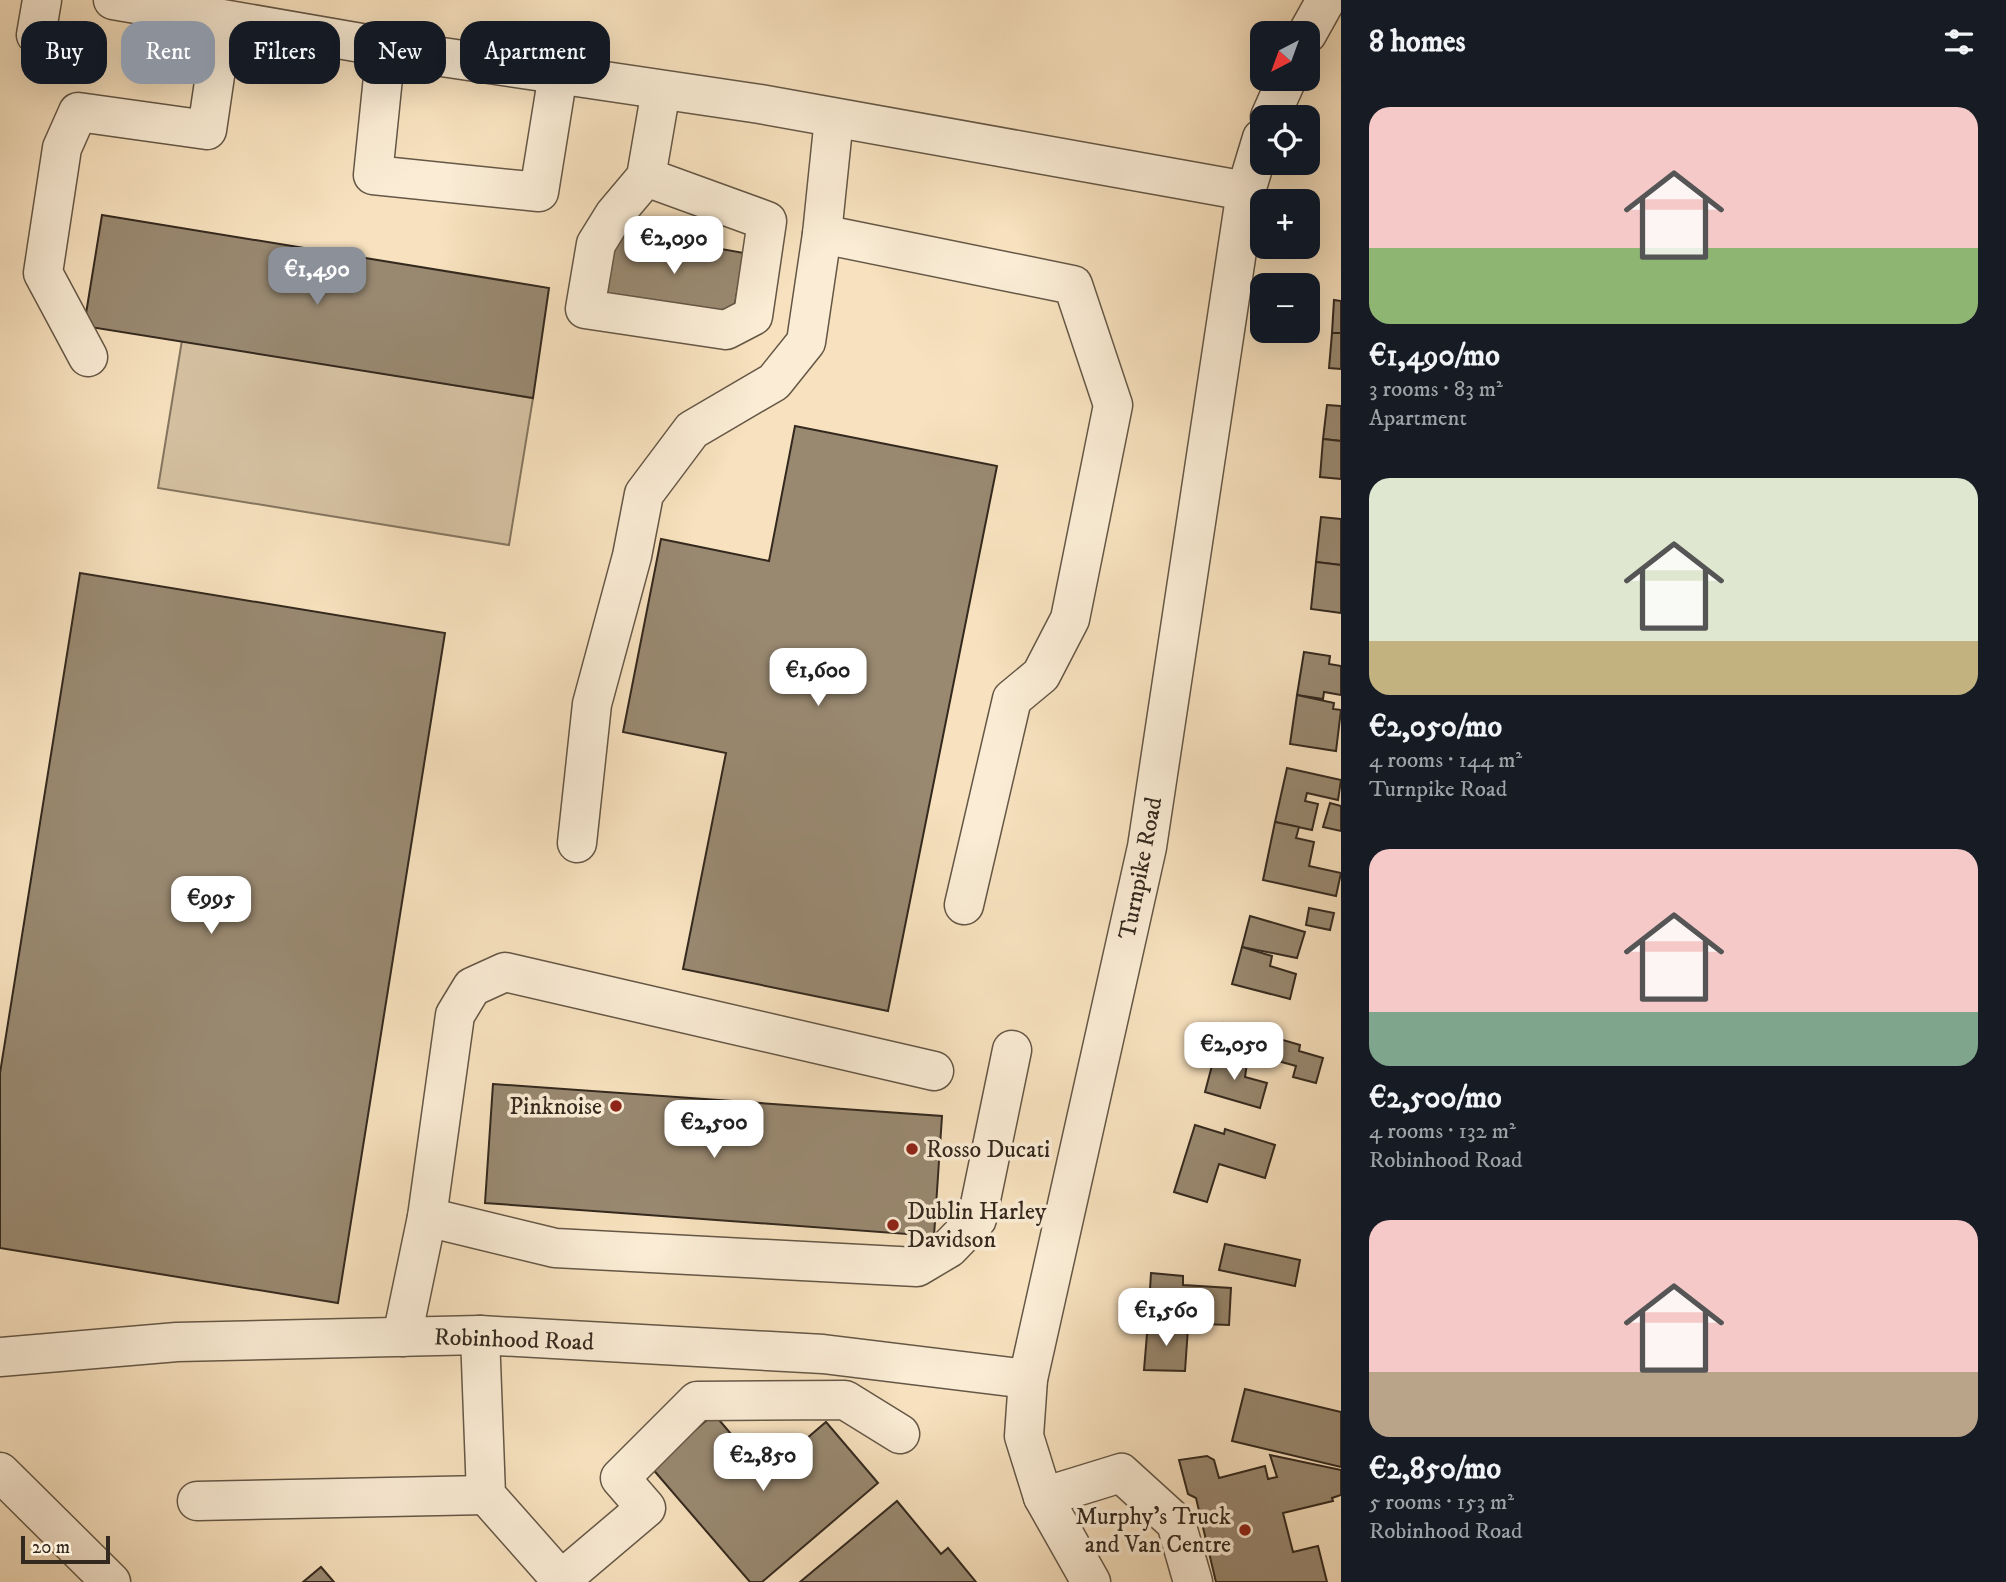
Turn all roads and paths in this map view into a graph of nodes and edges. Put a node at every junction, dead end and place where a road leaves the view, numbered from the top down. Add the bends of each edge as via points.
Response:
1 (113, 0) edge
2 (1326, 0) edge
3 (223, 21) junction
4 (1314, 21) edge
5 (354, 43) edge
6 (610, 82) edge
7 (382, 84) edge
8 (556, 84) edge
9 (661, 90) junction
10 (834, 118) junction
11 (1251, 175) edge
12 (646, 177) junction
13 (1246, 191) junction
14 (822, 234) junction
15 (89, 357) dead end
16 (577, 843) dead end
17 (964, 905) dead end
18 (1012, 1050) dead end
19 (934, 1072) dead end
20 (426, 1217) junction
21 (480, 1335) junction
22 (402, 1337) junction
23 (0, 1357) edge
24 (1028, 1379) junction
25 (900, 1434) dead end
26 (1, 1479) edge
27 (486, 1495) junction
28 (1043, 1497) junction
29 (197, 1501) dead end
30 (562, 1581) edge
31 (111, 1582) edge
32 (1091, 1582) edge
33 (1193, 1582) edge

1 - 3 street
2 - 4 street
3 - 5 street
3 - 15 street via 207,130 78,112 62,149 43,273
6 - 9 street
7 - 8 street via 373,175 540,192
9 - 10 street
9 - 12 street
10 - 13 street
10 - 14 street
11 - 13 street, Turnpike Road
12 - 12 street via 596,244 585,309 726,330 753,316 767,221
13 - 24 street, Turnpike Road via 1147,847
14 - 16 street via 806,342 774,382 692,429 644,494 592,704
14 - 17 street via 1073,285 1113,405 1070,619 1041,675 1012,699
18 - 20 street via 977,1219 949,1248 917,1267 555,1248
19 - 20 street via 505,972 472,987 454,1015
20 - 22 street
21 - 22 street, Robinhood Road
21 - 24 street, Robinhood Road via 823,1354
21 - 27 street
22 - 23 street, Robinhood Road via 177,1342
24 - 28 street, Turnpike Road via 1024,1436
25 - 30 street via 845,1400 697,1401 620,1478 646,1508
26 - 31 street
27 - 29 street
27 - 30 street
28 - 32 street, Turnpike Road
28 - 33 street via 1121,1473 1176,1523

